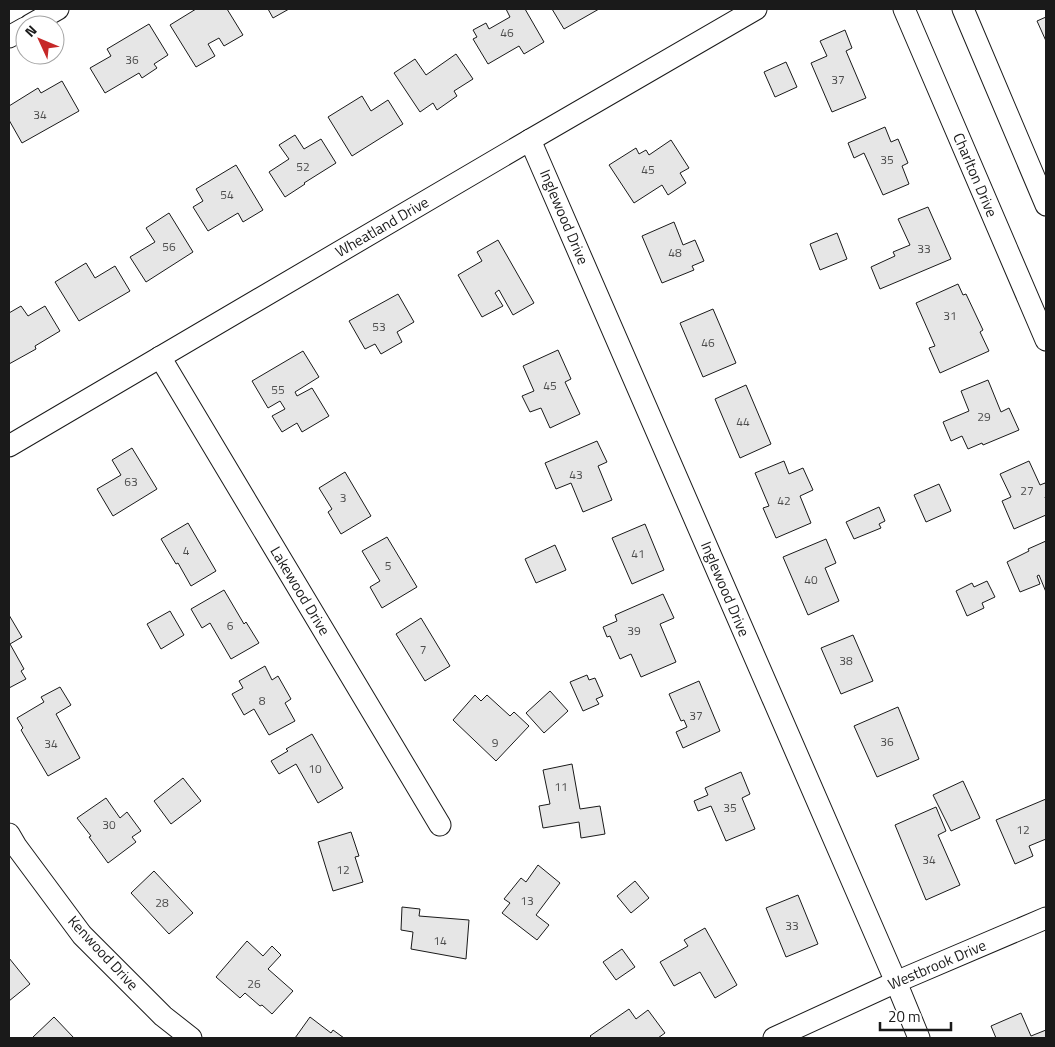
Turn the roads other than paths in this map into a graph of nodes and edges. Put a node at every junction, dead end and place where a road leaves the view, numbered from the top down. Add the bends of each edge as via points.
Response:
1 (756, 9) edge
2 (904, 9) edge
3 (964, 9) edge
4 (530, 140) junction
5 (1038, 162) edge
6 (1046, 205) edge
7 (1046, 340) edge
8 (160, 357) junction
9 (9, 446) edge
10 (440, 825) dead end
11 (9, 834) edge
12 (1046, 918) edge
13 (896, 982) junction
14 (191, 1038) edge
15 (774, 1038) edge
16 (919, 1038) edge

1 - 4 street, Wheatland Drive
2 - 7 street, Charlton Drive
3 - 5 street
4 - 8 street, Wheatland Drive
4 - 13 street, Inglewood Drive
5 - 6 street
8 - 9 street, Wheatland Drive
8 - 10 street, Lakewood Drive
11 - 14 street, Kenwood Drive via 82,935 163,1016
12 - 13 street, Westbrook Drive
13 - 15 street, Westbrook Drive
13 - 16 street, Inglewood Drive

